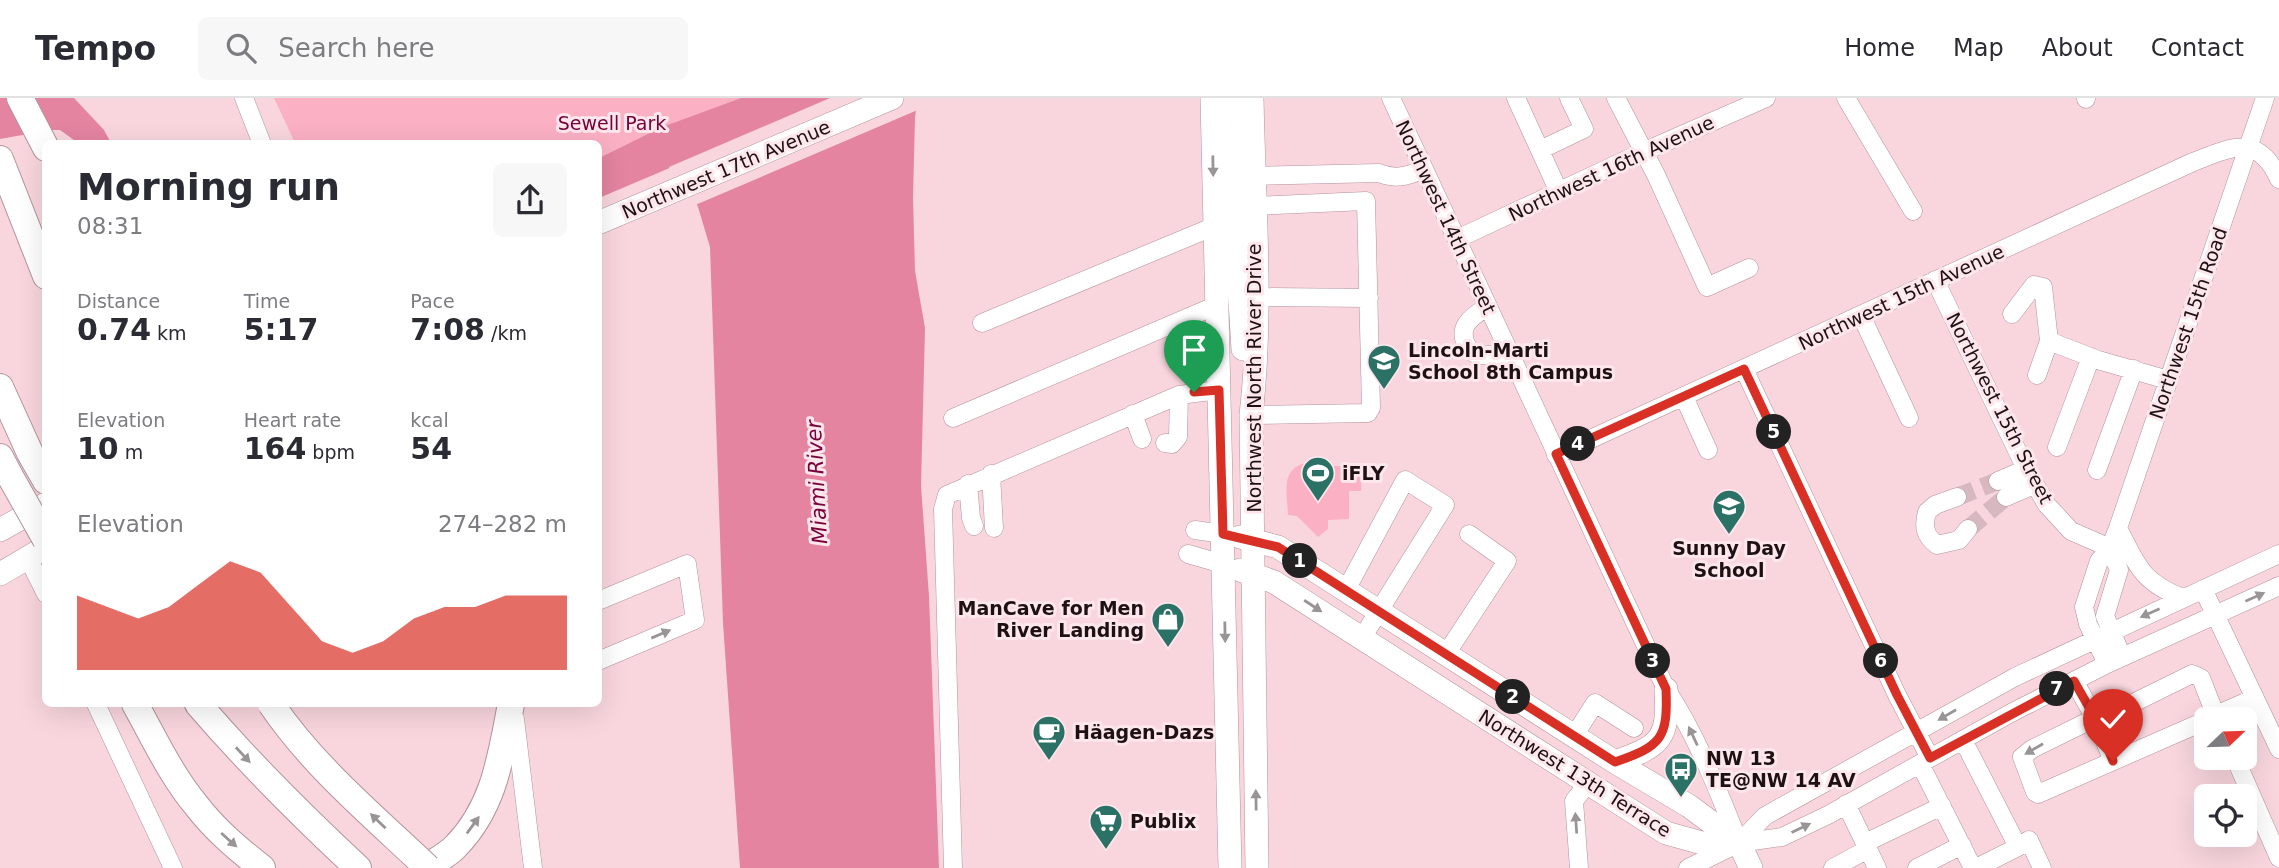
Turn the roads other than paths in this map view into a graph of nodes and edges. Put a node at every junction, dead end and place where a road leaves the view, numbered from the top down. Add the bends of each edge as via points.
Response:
1 (20, 98) edge
2 (244, 98) edge
3 (892, 98) edge
4 (1212, 98) edge
5 (1233, 98) edge
6 (1252, 98) edge
7 (1391, 98) edge
8 (1516, 98) edge
9 (1569, 98) edge
10 (1616, 98) edge
11 (1766, 98) edge
12 (1846, 98) edge
13 (2265, 98) edge
14 (260, 140) edge
15 (42, 141) edge
16 (2248, 147) junction
17 (1540, 150) junction
18 (1643, 152) junction
19 (0, 159) edge
20 (1424, 169) junction
21 (1253, 176) junction
22 (2279, 179) edge
23 (1559, 192) junction
24 (1253, 206) junction
25 (18, 207) junction
26 (1913, 211) dead end
27 (602, 221) edge
28 (1215, 226) junction
29 (1457, 240) junction
30 (42, 244) edge
31 (42, 266) edge
32 (1749, 268) dead end
33 (1935, 280) junction
34 (1256, 297) junction
35 (1369, 298) junction
36 (1217, 305) junction
37 (1488, 306) junction
38 (2012, 314) dead end
39 (1861, 316) junction
40 (982, 323) dead end
41 (2049, 341) junction
42 (1509, 352) junction
43 (2091, 357) junction
44 (1744, 369) junction
45 (2134, 369) junction
46 (2037, 375) dead end
47 (2168, 380) junction
48 (0, 387) edge
49 (1219, 390) junction
50 (1179, 395) junction
51 (1684, 397) junction
52 (1133, 414) junction
53 (1251, 415) junction
54 (953, 418) dead end
55 (1909, 418) dead end
56 (1142, 439) dead end
57 (1165, 443) dead end
58 (2057, 447) dead end
59 (1708, 450) dead end
60 (1556, 454) junction
61 (5, 466) edge
62 (2026, 469) junction
63 (2097, 470) dead end
64 (42, 474) edge
65 (991, 474) junction
66 (968, 484) junction
67 (2034, 485) junction
68 (1957, 497) tunnel mouth
69 (42, 506) edge
70 (974, 526) dead end
71 (994, 528) dead end
72 (2118, 528) junction
73 (1968, 529) tunnel mouth
74 (0, 530) edge
75 (1195, 530) dead end
76 (1223, 534) junction
77 (1469, 534) dead end
78 (1254, 540) junction
79 (40, 548) edge
80 (2110, 548) junction
81 (1188, 554) dead end
82 (2279, 554) edge
83 (1223, 564) junction
84 (0, 574) edge
85 (1253, 575) junction
86 (2279, 586) edge
87 (2203, 589) junction
88 (1346, 590) junction
89 (2183, 598) junction
90 (602, 599) edge
91 (1378, 611) junction
92 (2215, 615) junction
93 (2103, 635) junction
94 (1362, 638) junction
95 (1446, 654) junction
96 (602, 659) edge
97 (2114, 661) junction
98 (2074, 681) junction
99 (1666, 689) junction
100 (2255, 698) junction
101 (97, 707) edge
102 (137, 707) edge
103 (201, 707) edge
104 (274, 707) edge
105 (511, 707) edge
106 (512, 707) edge
107 (2209, 707) edge
108 (2236, 707) edge
109 (2095, 718) junction
110 (2194, 726) edge
111 (1634, 728) dead end
112 (1916, 732) junction
113 (1574, 736) junction
114 (1964, 740) junction
115 (2279, 749) edge
116 (1925, 761) junction
117 (2113, 761) junction
118 (1615, 762) junction
119 (2240, 770) edge
120 (1588, 783) junction
121 (1846, 804) junction
122 (1942, 806) junction
123 (1739, 843) junction
124 (1962, 845) junction
125 (1867, 846) junction
126 (2018, 847) junction
127 (2279, 858) edge
128 (173, 868) edge
129 (262, 868) edge
130 (358, 868) edge
131 (426, 868) edge
132 (533, 868) edge
133 (953, 868) edge
134 (1230, 868) edge
135 (1257, 868) edge
136 (1579, 868) edge
137 (1688, 868) edge
138 (1751, 868) edge
139 (1833, 868) edge
140 (1877, 868) edge
141 (1917, 868) edge
142 (1975, 868) edge
143 (2042, 868) edge

1 - 15 highway
2 - 14 street
3 - 27 main road, Northwest 17th Avenue
4 -> 28 main road, Northwest North River Drive
5 - 53 main road via 1241,329
6 - 21 main road, Northwest North River Drive
7 - 20 street, Northwest 14th Street
8 - 17 street
9 - 17 street via 1584,129
10 - 18 street
11 - 18 street, Northwest 16th Avenue
12 - 26 street
13 - 16 street, Northwest 15th Road
16 - 22 street via 2272,163
16 - 33 street, Northwest 15th Avenue via 2193,162
16 - 47 street, Northwest 15th Road
17 - 23 street
18 - 23 street, Northwest 16th Avenue
18 - 32 street via 1707,287
19 - 25 highway
20 - 21 street via 1407,177 1379,173
20 - 29 street, Northwest 14th Street
21 - 24 main road, Northwest North River Drive
23 - 29 street, Northwest 16th Avenue
24 - 34 main road, Northwest North River Drive
24 - 35 street via 1366,201
25 - 30 highway
25 - 31 highway
28 - 36 main road, Northwest North River Drive
28 - 40 street
29 - 37 street, Northwest 14th Street
33 - 39 street, Northwest 15th Avenue
33 - 62 street, Northwest 15th Street
34 - 35 street
34 - 53 main road, Northwest North River Drive
35 - 53 street via 1370,411
36 - 49 main road, Northwest North River Drive
36 - 54 street
37 - 42 street, Northwest 14th Street
37 - 42 street via 1464,327 1467,347 1479,355
38 - 41 street via 2034,285 2043,287
39 - 44 street, Northwest 15th Avenue
39 - 55 street
41 - 43 street
41 - 46 street
42 - 60 street, Northwest 14th Street
43 - 45 street
43 - 58 street
44 - 51 street, Northwest 15th Avenue
44 - 112 street
45 - 47 street
45 - 63 street
47 - 72 street, Northwest 15th Road
48 - 64 highway
49 - 50 street
49 - 76 main road, Northwest North River Drive
50 - 52 street
50 - 57 street via 1178,437 1172,444
51 - 59 street
51 - 60 street, Northwest 15th Avenue
52 - 56 street
52 - 65 street
53 - 78 main road, Northwest North River Drive
60 - 99 street, Northwest 14th Street
61 - 79 highway, bridge
62 - 67 street, Northwest 15th Street
62 - 67 street via 2002,489
65 - 66 street
65 - 71 street
66 - 70 street
66 - 133 street via 947,495 943,509
67 - 80 street, Northwest 15th Street via 2071,531
68 - 73 street via 1927,512 1928,539 1937,545 1959,540
69 - 74 main road
72 - 80 street, Northwest 15th Road
72 - 89 street via 2148,580
75 - 76 street
76 - 78 main road, Northwest 13th Terrace
76 - 83 main road, Northwest North River Drive
77 - 95 street via 1507,561
78 - 85 main road, Northwest North River Drive
78 - 88 main road, Northwest 13th Terrace via 1278,547
79 - 84 main road
80 - 93 street, Northwest 15th Road via 2099,561 2084,607 2088,624
81 - 83 street
82 - 87 street
83 - 85 main road, Northwest 13th Terrace
83 -> 134 main road, Northwest North River Drive
85 -> 94 main road, Northwest 13th Terrace via 1274,582
135 -> 85 main road, Northwest North River Drive
92 -> 86 street
87 - 89 street
87 - 92 street
88 - 91 main road, Northwest 13th Terrace
88 - 91 street via 1405,480 1445,505
89 -> 93 street
96 -> 90 street via 695,620 687,564
91 - 94 street
91 - 95 main road, Northwest 13th Terrace
92 - 97 street
92 - 100 street
93 - 97 street, Northwest 15th Road
93 -> 112 street via 1993,688
94 - 120 main road, Northwest 13th Terrace
95 - 113 main road, Northwest 13th Terrace
97 - 98 street
98 - 109 street
98 - 114 street
99 - 118 main road via 1667,723 1659,738 1643,752
123 -> 99 street, Northwest 14th Street via 1683,714
100 - 108 street
100 - 115 street
101 - 128 street
102 -> 129 highway via 196,806 226,839
103 -> 130 highway via 289,803
131 -> 104 highway, bridge via 333,778
131 -> 105 highway via 455,847 477,821 499,766
106 - 132 street
107 - 109 street via 2202,678 2192,674
109 - 117 street
109 -> 117 street via 2024,754 2022,760 2035,792
110 - 117 street
111 - 113 street via 1595,703
112 - 116 street
112 - 123 street via 1766,816
113 - 118 main road, Northwest 13th Terrace
114 - 116 street
114 - 126 street
116 - 121 street
116 - 122 street
118 - 123 main road, Northwest 13th Terrace via 1689,806
119 - 127 street
120 - 123 main road, Northwest 13th Terrace via 1676,837 1702,843
136 -> 120 street via 1574,801
123 -> 121 street via 1782,837
121 - 125 street
122 - 124 street
122 - 125 street
123 - 137 street
123 - 138 main road, Northwest 14th Street
124 - 141 street
124 - 142 street
125 - 139 street
125 - 140 street
126 - 142 street
126 - 143 street via 2029,841

